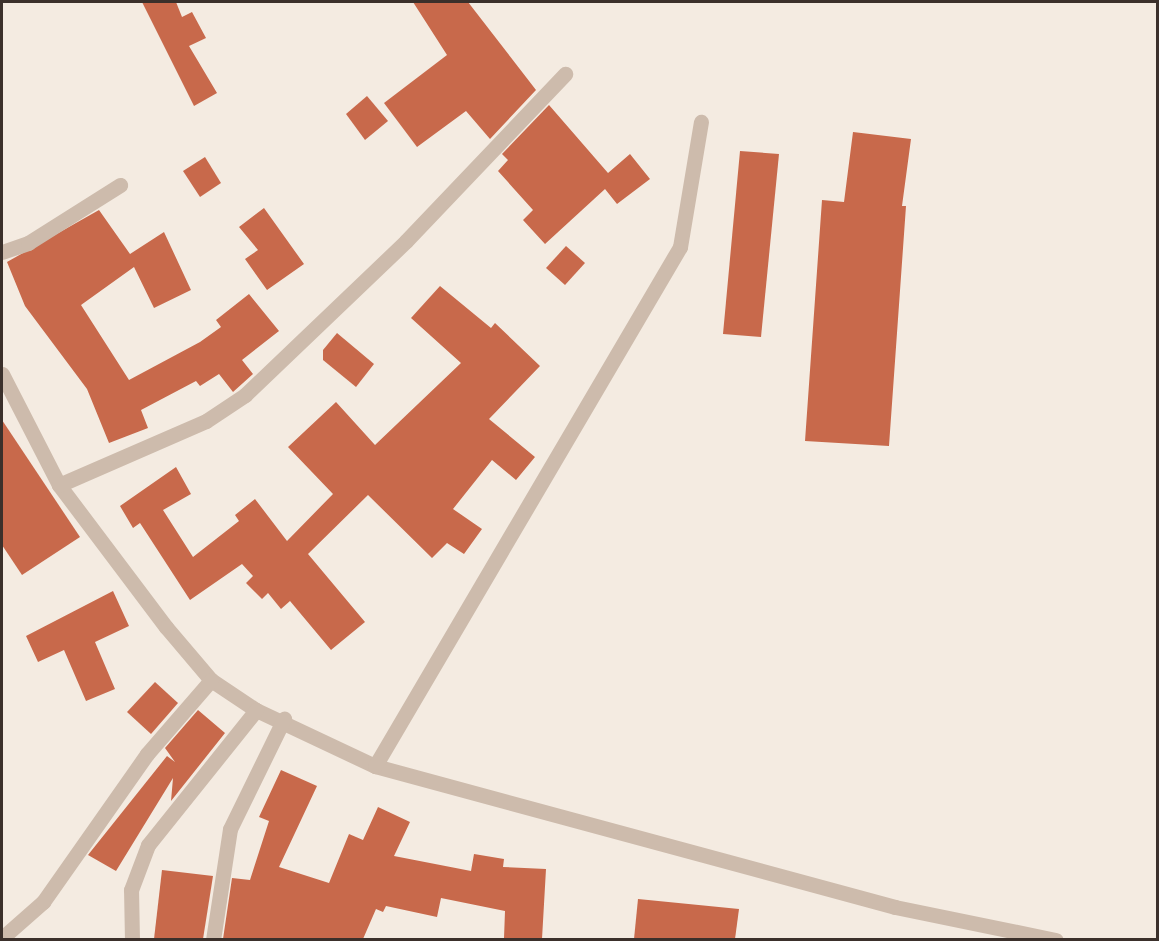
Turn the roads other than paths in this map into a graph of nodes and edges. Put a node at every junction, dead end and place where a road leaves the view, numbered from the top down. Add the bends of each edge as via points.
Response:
1 (565, 74) dead end
2 (701, 122) dead end
3 (120, 185) dead end
4 (2, 252) edge
5 (2, 374) edge
6 (60, 485) junction
7 (211, 680) junction
8 (256, 710) junction
9 (284, 719) junction
10 (375, 766) junction
11 (2, 938) edge
12 (132, 939) edge
13 (213, 939) edge
14 (1056, 939) edge

1 - 6 street via 406,241 245,395 206,421
2 - 10 street via 680,247
3 - 4 street via 28,243
5 - 6 street
6 - 7 street
7 - 8 street
7 - 11 street via 147,754 43,902
8 - 9 street
8 - 12 street via 148,846 131,890
9 - 10 street
9 - 13 street via 231,829
10 - 14 street via 884,904

